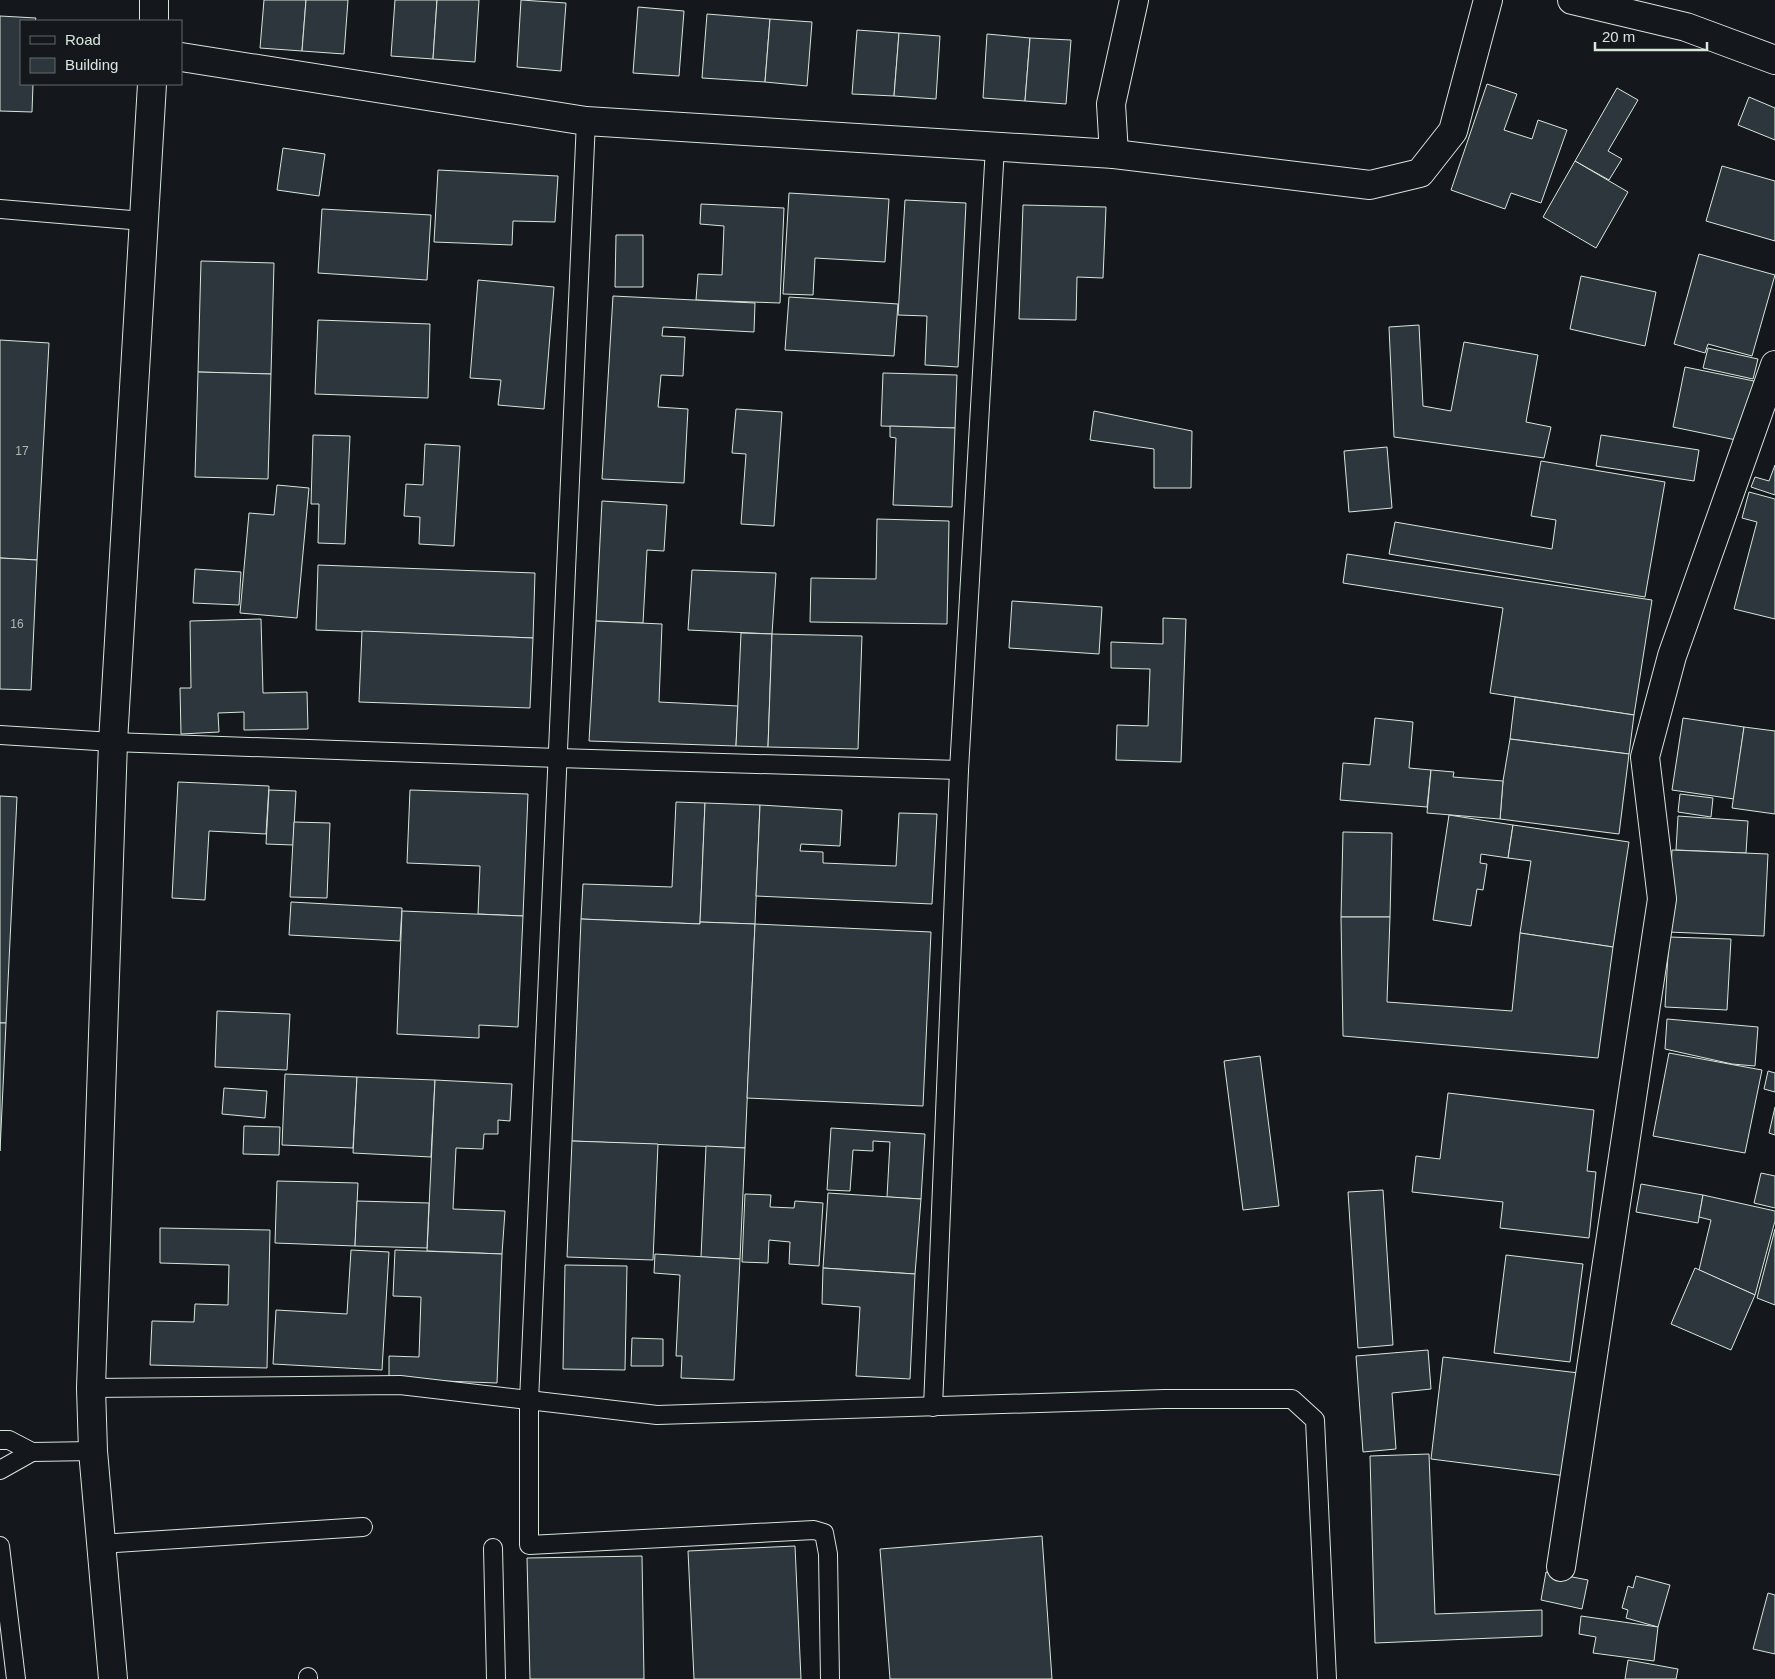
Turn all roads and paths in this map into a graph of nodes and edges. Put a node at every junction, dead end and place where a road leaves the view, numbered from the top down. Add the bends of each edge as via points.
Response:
1 (154, 0) edge
2 (1134, 0) edge
3 (1488, 0) edge
4 (1572, 0) edge
5 (154, 20) edge
6 (182, 57) edge
7 (1775, 60) edge
8 (152, 85) edge
9 (586, 121) junction
10 (995, 147) junction
11 (1114, 154) junction
12 (0, 209) edge
13 (143, 221) junction
14 (1775, 365) edge
15 (0, 735) edge
16 (114, 742) junction
17 (558, 758) junction
18 (959, 770) junction
19 (91, 1388) junction
20 (529, 1401) junction
21 (933, 1407) junction
22 (0, 1440) edge
23 (92, 1451) junction
24 (32, 1452) junction
25 (0, 1470) edge
26 (363, 1527) dead end
27 (100, 1544) junction
28 (0, 1546) edge
29 (493, 1548) dead end
30 (1561, 1568) dead end
31 (16, 1679) edge
32 (113, 1679) edge
33 (496, 1679) edge
34 (830, 1679) edge
35 (1327, 1679) edge

1 - 5 street
2 - 11 street via 1111,104
3 - 11 street via 1453,131 1420,173 1370,186
4 - 7 street via 1686,27
6 - 9 street
8 - 13 street
9 - 10 street
9 - 17 lane
10 - 11 street
10 - 18 lane
12 - 13 lane
13 - 16 street
14 - 30 street via 1672,656 1645,757 1662,899
15 - 16 lane
16 - 17 lane
16 - 19 street
17 - 18 lane
17 - 20 lane
18 - 21 lane
19 - 20 lane via 400,1385
19 - 23 street
20 - 21 lane via 657,1415
20 - 34 lane via 529,1545 814,1530 824,1533 828,1554
21 - 35 lane via 1292,1398 1315,1420
22 - 24 lane via 9,1440
23 - 24 lane
23 - 27 street
24 - 25 lane
26 - 27 lane
27 - 32 street
28 - 31 lane
29 - 33 lane

